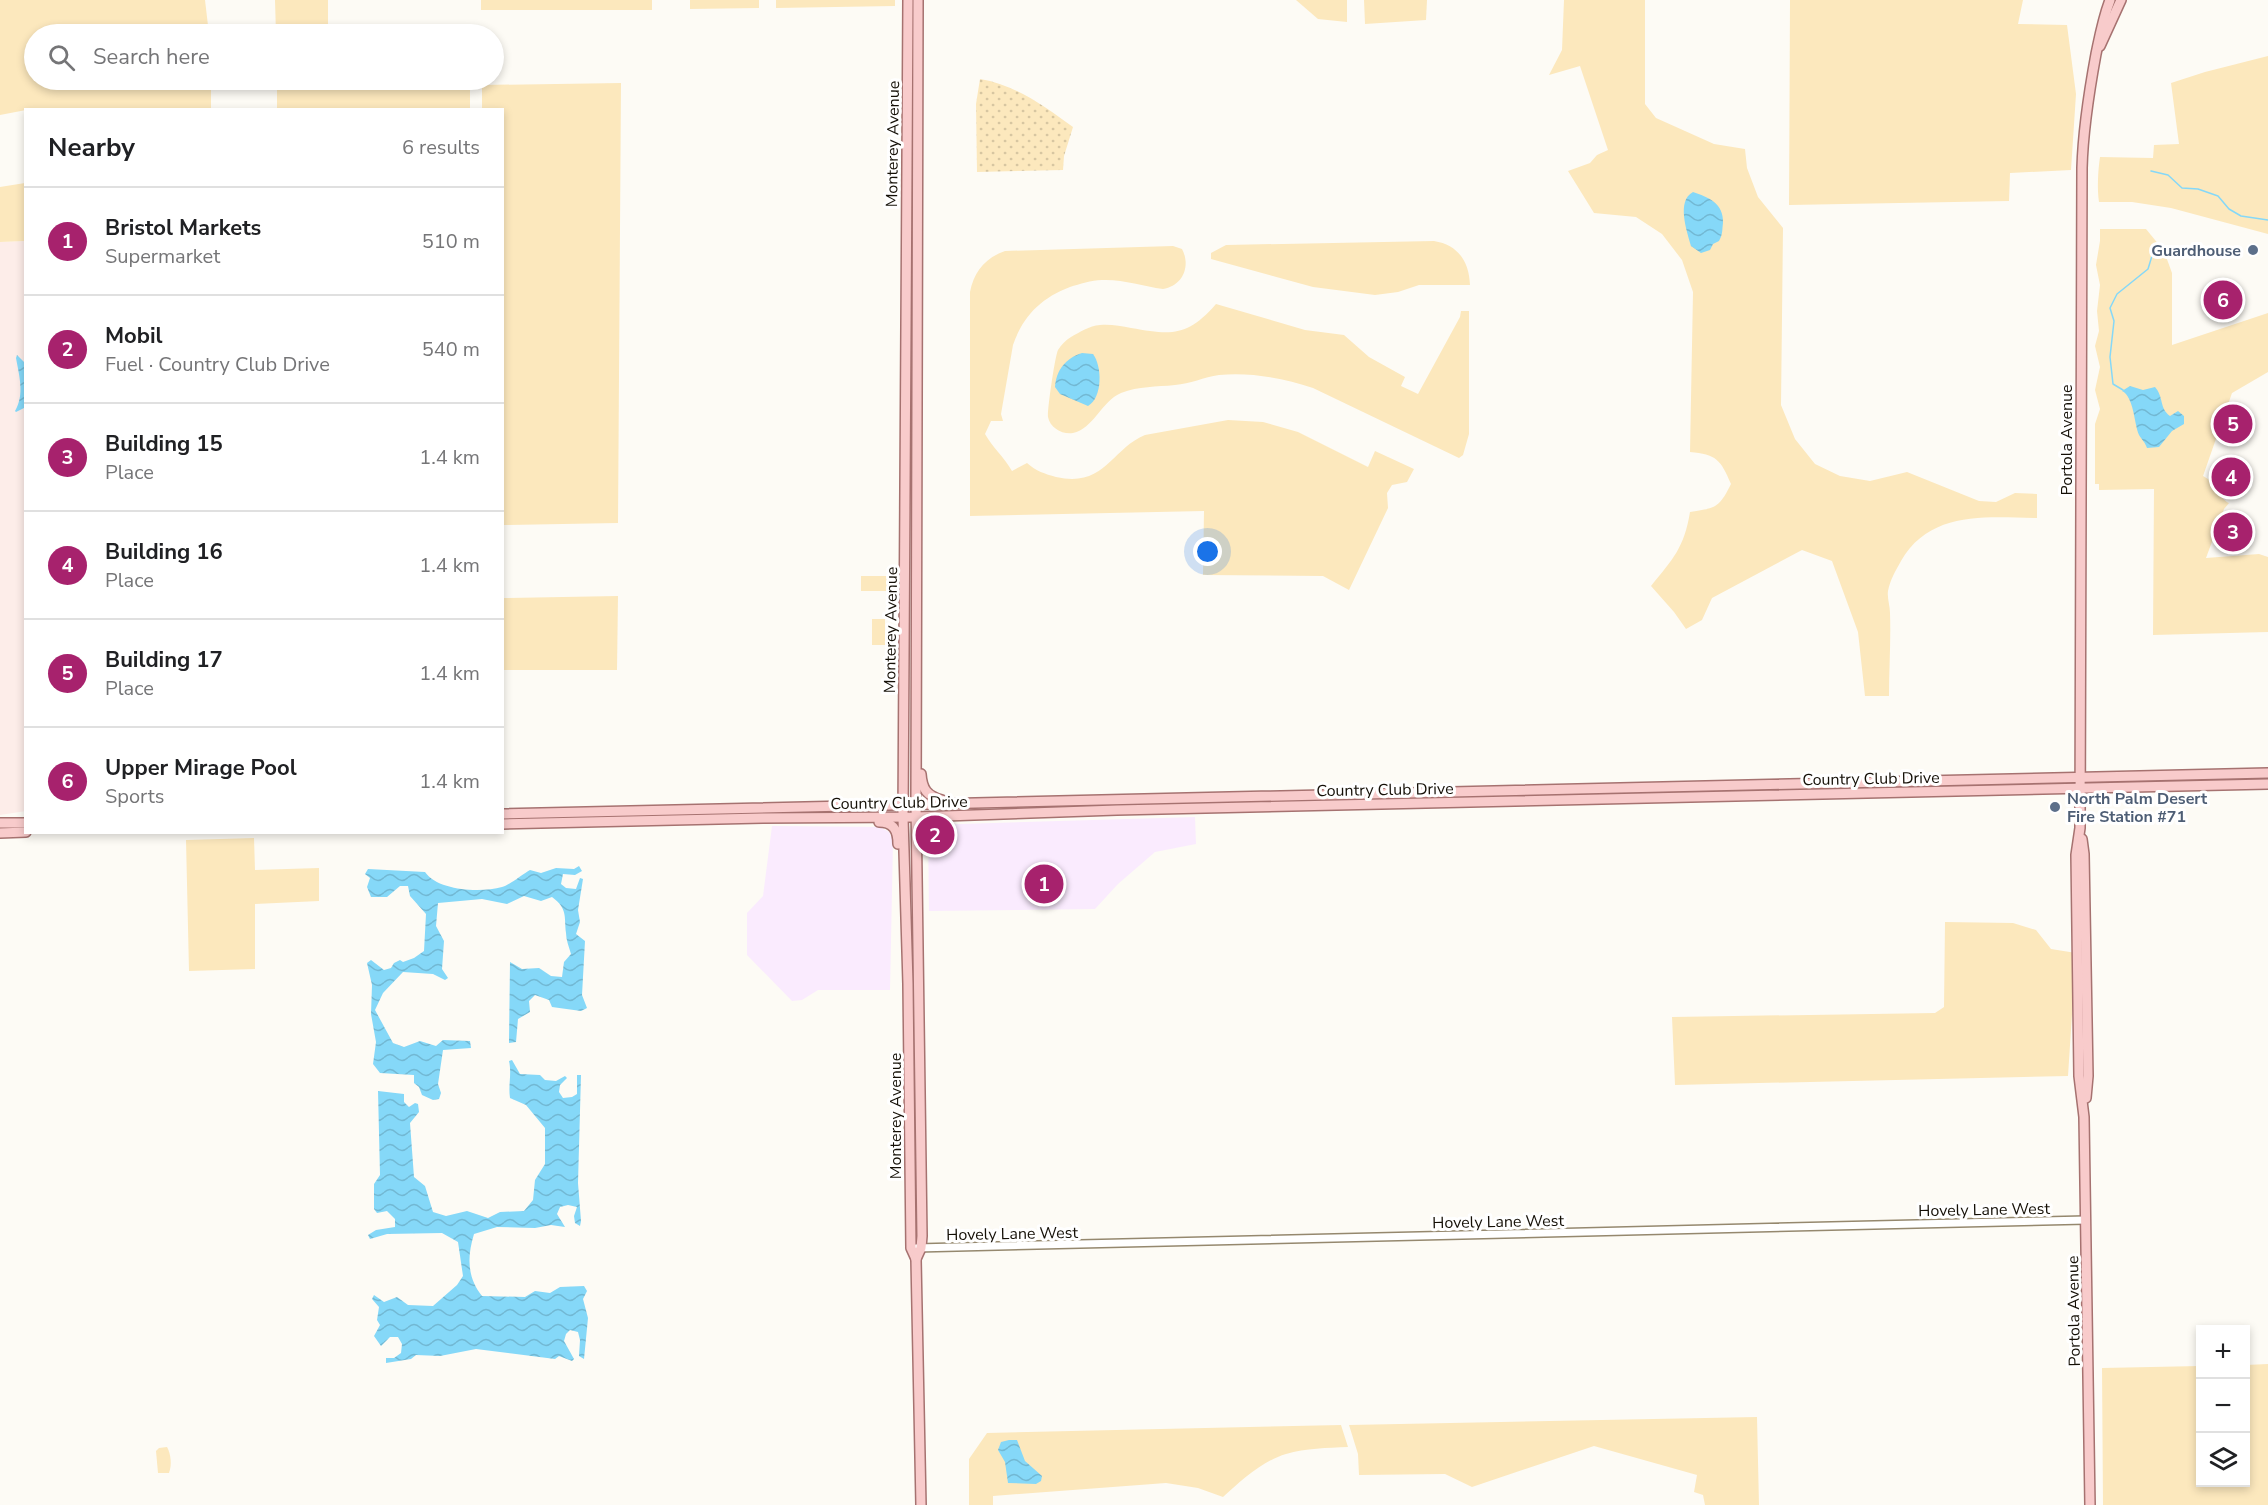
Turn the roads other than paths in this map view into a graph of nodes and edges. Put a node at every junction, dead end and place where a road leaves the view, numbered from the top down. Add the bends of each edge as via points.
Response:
1 (908, 0) edge
2 (918, 0) edge
3 (2110, 0) edge
4 (2121, 0) edge
5 (2096, 54) junction
6 (906, 216) junction
7 (918, 258) junction
8 (906, 543) junction
9 (917, 586) junction
10 (916, 745) junction
11 (2268, 774) edge
12 (2027, 779) junction
13 (2079, 783) junction
14 (2268, 784) edge
15 (2001, 789) junction
16 (956, 803) junction
17 (903, 804) junction
18 (916, 804) junction
19 (504, 813) edge
20 (916, 817) junction
21 (847, 818) junction
22 (903, 818) junction
23 (0, 823) edge
24 (24, 823) edge
25 (504, 824) edge
26 (2080, 828) junction
27 (24, 832) edge
28 (0, 833) edge
29 (904, 864) junction
30 (2078, 954) junction
31 (2086, 992) junction
32 (2084, 1118) junction
33 (2086, 1220) junction
34 (911, 1248) junction
35 (921, 1248) junction
36 (916, 1259) junction
37 (921, 1505) edge
38 (2090, 1505) edge

1 - 6 main road, Monterey Avenue
2 - 7 main road, Monterey Avenue
3 - 5 main road, Portola Avenue via 2101,22
4 - 5 main road, Portola Avenue
5 - 13 main road, Portola Avenue via 2085,113 2082,168
6 - 7 main road via 915,228
6 - 8 main road, Monterey Avenue
7 - 9 main road, Monterey Avenue
8 - 9 main road via 911,578
8 - 17 main road, Monterey Avenue
9 - 10 main road, Monterey Avenue
10 - 16 main road via 922,787 933,798
10 - 18 main road, Monterey Avenue
11 - 13 main road, Country Club Drive
12 - 13 main road, Country Club Drive
12 - 15 main road via 2025,784
12 - 16 main road, Country Club Drive
13 - 14 main road, Country Club Drive
13 - 15 main road, Country Club Drive
13 - 26 main road, Portola Avenue
15 - 20 main road, Country Club Drive
16 - 18 main road, Country Club Drive
17 - 18 main road, Country Club Drive
17 - 19 main road, Country Club Drive
17 - 22 main road, Monterey Avenue
18 - 20 main road, Monterey Avenue
20 - 22 main road, Country Club Drive
20 - 35 main road, Monterey Avenue
21 - 22 main road, Country Club Drive
21 - 25 main road, Country Club Drive
21 - 29 main road via 891,825
22 - 29 main road, Monterey Avenue
23 - 24 main road
26 - 30 main road, Portola Avenue via 2076,855
26 - 31 main road, Portola Avenue via 2084,854
27 - 28 main road
29 - 34 main road, Monterey Avenue
30 - 31 main road
30 - 32 main road, Portola Avenue via 2079,1076
31 - 32 main road, Portola Avenue via 2088,1076
32 - 33 main road, Portola Avenue
33 - 35 street, Hovely Lane West
33 - 38 main road, Portola Avenue
34 - 35 street, Hovely Lane West
34 - 36 main road, Monterey Avenue
35 - 36 main road, Monterey Avenue
36 - 37 main road, Monterey Avenue

